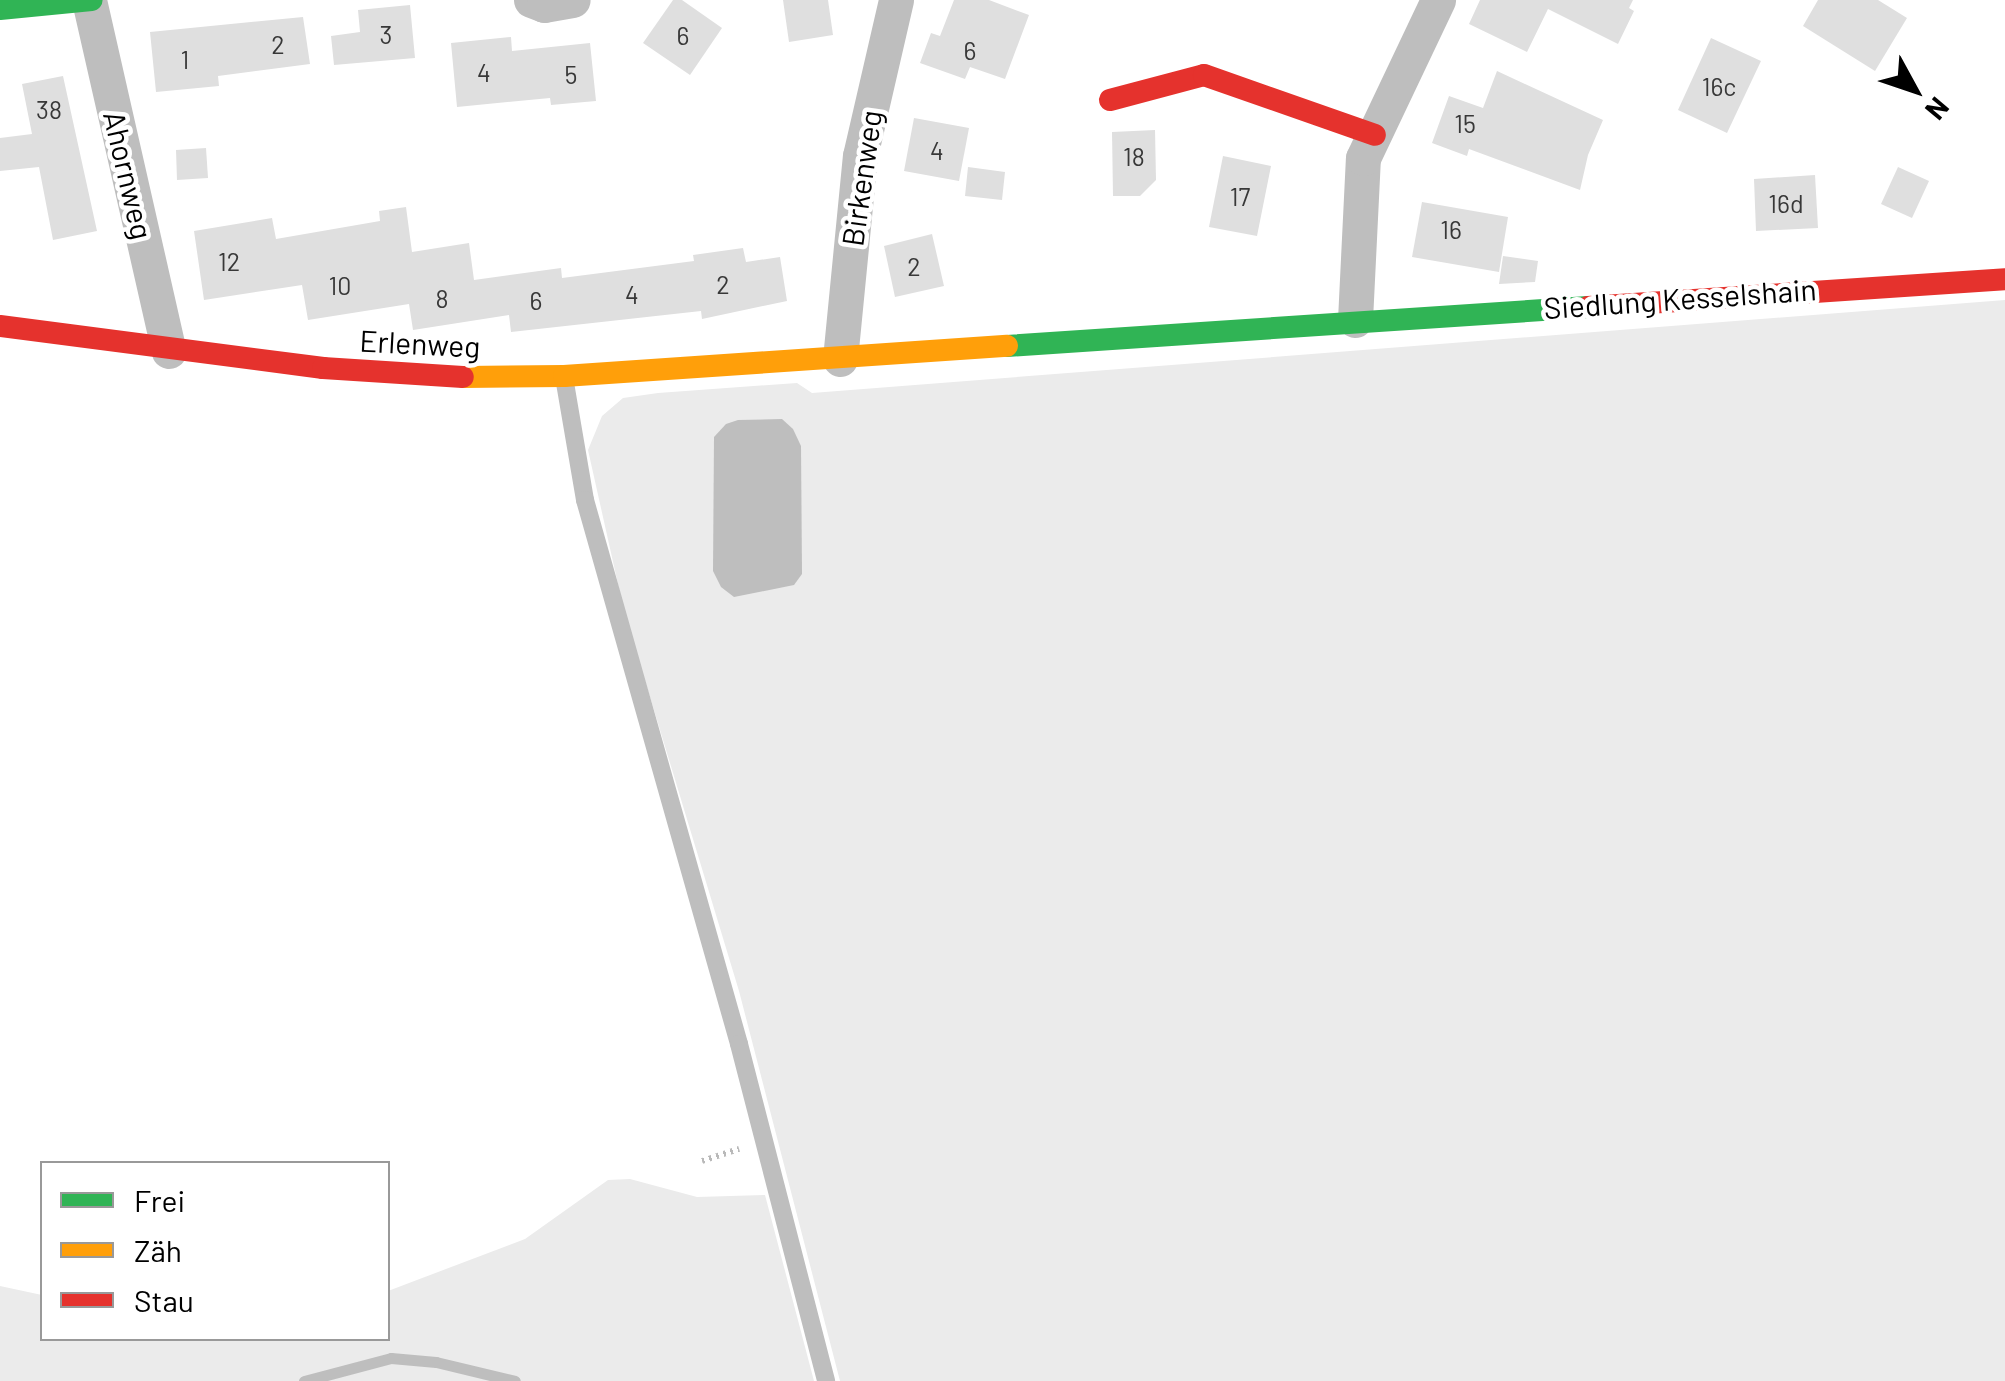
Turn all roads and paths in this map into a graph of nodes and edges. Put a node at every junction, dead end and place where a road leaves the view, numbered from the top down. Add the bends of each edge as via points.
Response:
1 (90, 0) edge
2 (530, 0) edge
3 (572, 0) edge
4 (896, 0) edge
5 (1438, 0) edge
6 (0, 8) edge
7 (1110, 100) dead end
8 (1374, 135) junction
9 (2005, 279) edge
10 (1355, 320) junction
11 (0, 326) edge
12 (169, 350) junction
13 (840, 358) junction
14 (564, 376) junction
15 (764, 1141) junction
16 (702, 1161) dead end
17 (826, 1381) edge

1 - 6 street
1 - 12 street, Ahornweg
2 - 3 street
4 - 13 street, Birkenweg via 860,156
5 - 8 street
7 - 8 street via 1204,75
8 - 10 street via 1363,158
9 - 10 street, Siedlung Kesselshain
10 - 13 street, Siedlung Kesselshain
11 - 12 street, Erlenweg
12 - 14 street, Erlenweg via 443,377
13 - 14 street, Erlenweg
14 - 15 lane via 585,500
15 - 16 path
15 - 17 lane

